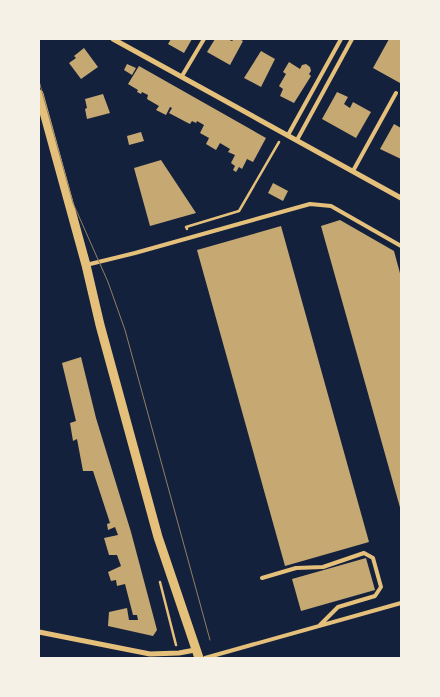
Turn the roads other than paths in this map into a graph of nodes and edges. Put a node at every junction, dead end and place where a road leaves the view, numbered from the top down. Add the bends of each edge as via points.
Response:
1 (112, 39) edge
2 (204, 39) edge
3 (341, 39) edge
4 (352, 39) edge
5 (182, 76) junction
6 (396, 92) dead end
7 (39, 94) edge
8 (288, 135) junction
9 (297, 140) junction
10 (353, 171) junction
11 (401, 198) edge
12 (401, 246) edge
13 (86, 265) junction
14 (262, 578) dead end
15 (401, 603) edge
16 (319, 626) junction
17 (39, 632) edge
18 (196, 655) edge
19 (205, 658) edge

1 - 5 street
2 - 5 lane
3 - 8 lane
4 - 9 lane
5 - 8 street
6 - 10 lane
7 - 13 street
8 - 9 street
9 - 10 street
10 - 11 street
12 - 13 lane via 330,206 310,204
13 - 18 street via 158,537
14 - 16 lane via 296,568 323,567 364,553 373,558 381,587 375,596 338,607
15 - 16 lane
16 - 19 lane
17 - 18 street via 150,654

